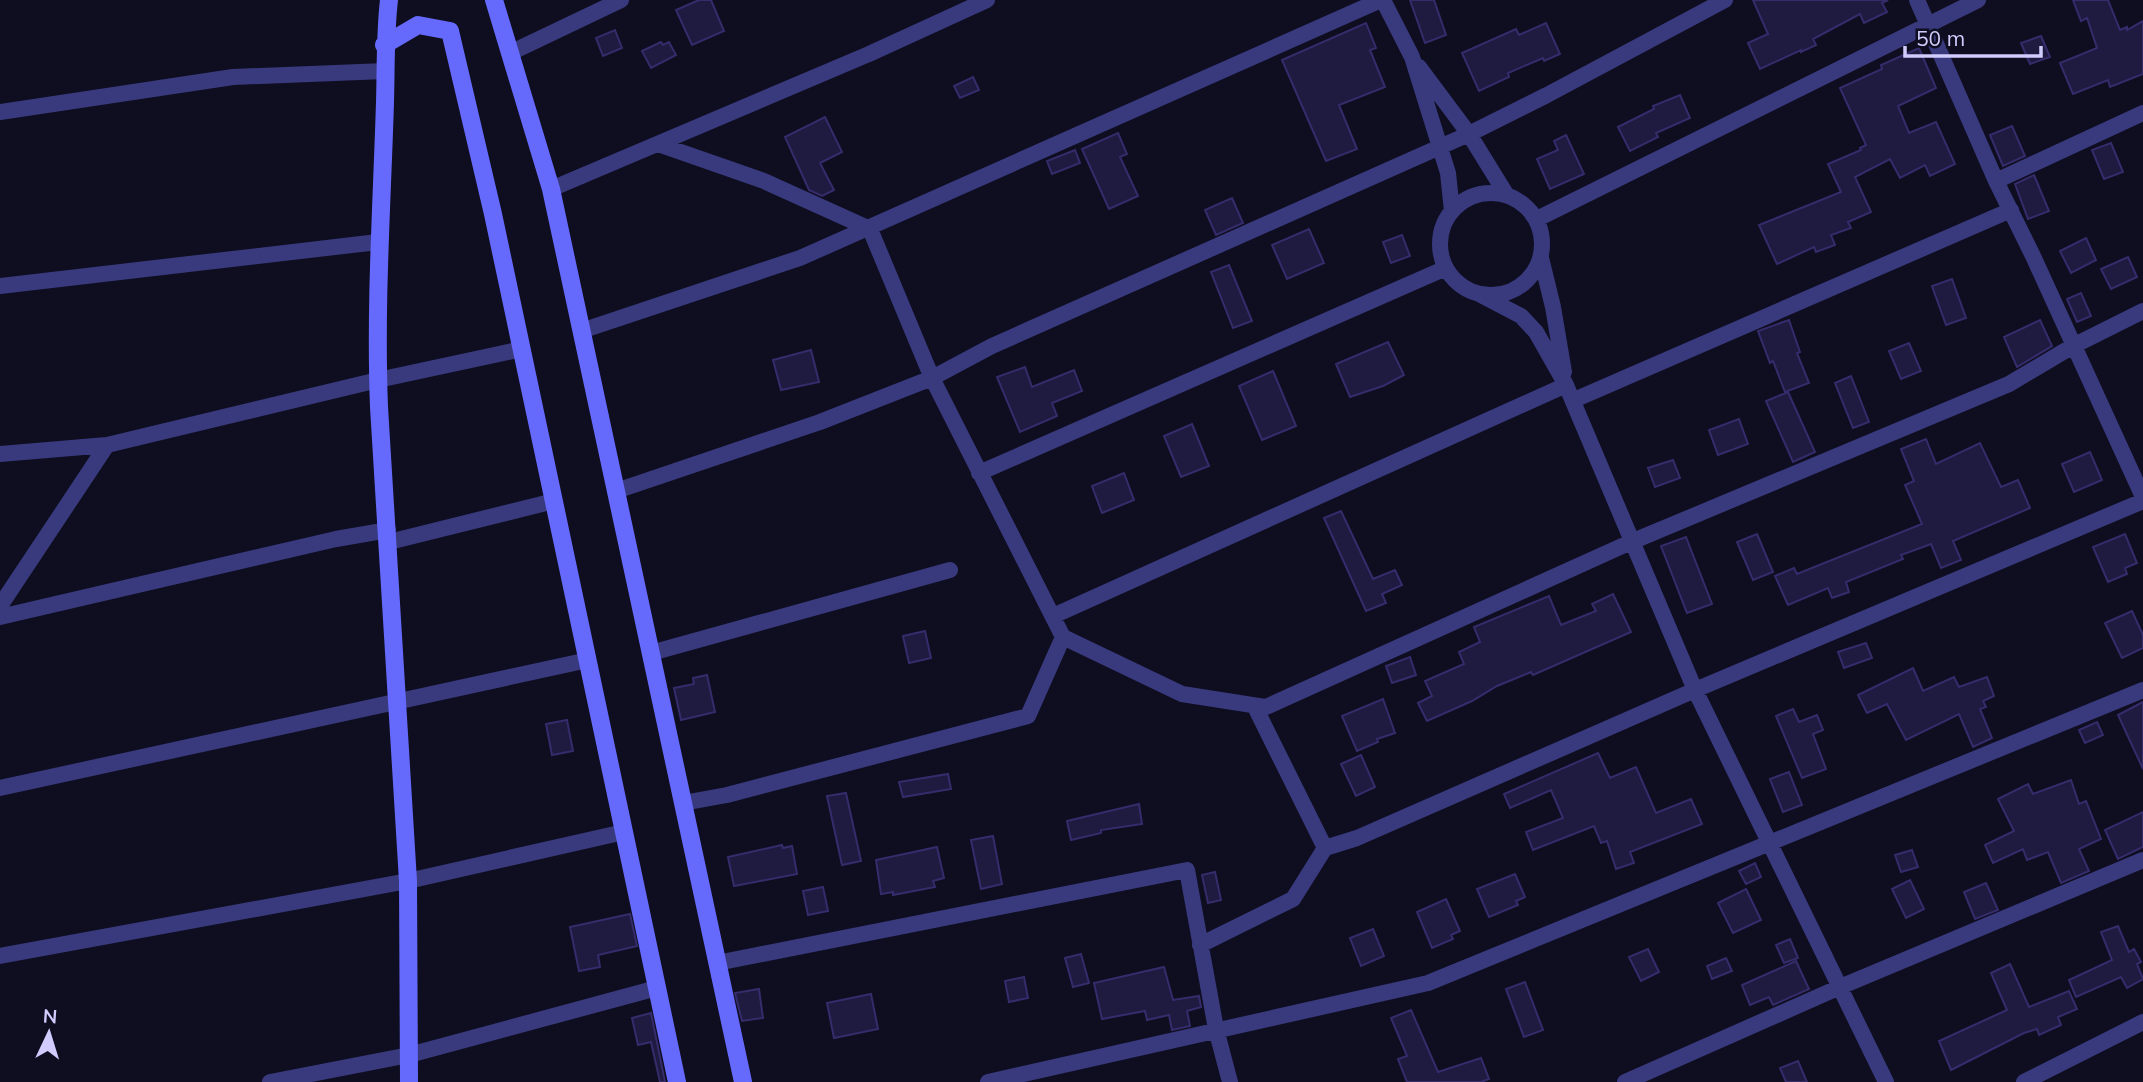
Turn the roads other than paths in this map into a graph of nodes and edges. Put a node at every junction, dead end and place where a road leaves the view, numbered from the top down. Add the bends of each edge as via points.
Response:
1 (388, 0) edge
2 (494, 0) edge
3 (621, 0) edge
4 (987, 0) edge
5 (1382, 0) edge
6 (1725, 0) edge
7 (1917, 0) edge
8 (1978, 0) edge
9 (1928, 25) junction
10 (384, 46) junction
11 (510, 53) junction
12 (1412, 57) junction
13 (385, 71) junction
14 (0, 112) edge
15 (2143, 113) edge
16 (1469, 134) junction
17 (658, 144) junction
18 (1439, 145) junction
19 (1996, 181) junction
20 (551, 190) junction
21 (1506, 194) junction
22 (2011, 210) junction
23 (1452, 211) junction
24 (1537, 219) junction
25 (870, 229) junction
26 (379, 242) junction
27 (1541, 258) junction
28 (1446, 268) junction
29 (0, 286) edge
30 (1477, 293) junction
31 (2143, 311) edge
32 (582, 331) junction
33 (2073, 346) junction
34 (522, 349) junction
35 (932, 378) junction
36 (378, 380) junction
37 (1570, 393) junction
38 (107, 444) junction
39 (0, 454) edge
40 (979, 473) junction
41 (616, 491) junction
42 (2143, 499) edge
43 (554, 501) junction
44 (388, 536) junction
45 (1631, 542) junction
46 (950, 570) dead end
47 (0, 606) edge
48 (1053, 616) junction
49 (0, 617) edge
50 (1063, 638) junction
51 (651, 653) junction
52 (588, 660) junction
53 (2143, 690) edge
54 (1695, 691) junction
55 (398, 702) junction
56 (1265, 707) junction
57 (0, 788) edge
58 (683, 803) junction
59 (624, 832) junction
60 (1769, 843) junction
61 (1325, 848) junction
62 (2143, 859) edge
63 (408, 881) junction
64 (1200, 945) junction
65 (0, 956) edge
66 (718, 963) junction
67 (1840, 987) junction
68 (657, 988) junction
69 (2143, 1023) edge
70 (1216, 1029) junction
71 (409, 1055) junction
72 (270, 1082) edge
73 (409, 1082) edge
74 (677, 1082) edge
75 (743, 1082) edge
76 (988, 1082) edge
77 (1230, 1082) edge
78 (1625, 1082) edge
79 (1886, 1082) edge
80 (2024, 1082) edge

1 - 10 main road
2 - 11 main road
3 - 11 street
4 - 17 street
5 - 12 street
5 - 25 street
6 - 16 street
7 - 9 street
8 - 9 street
9 - 19 street
9 - 24 street
10 - 13 main road
10 - 34 main road via 418,25 450,31
11 - 20 main road
12 - 16 street
12 - 18 street
13 - 14 street via 233,77
13 - 26 main road
15 - 19 street
16 - 18 street
16 - 21 street
17 - 20 street
17 - 25 street via 764,181
18 - 23 street
18 - 35 street via 992,346
19 - 22 street
20 - 32 main road
21 - 23 street via 1486,192 1467,198
21 - 24 street via 1524,204
22 - 33 street
22 - 37 street
23 - 28 street via 1442,229 1440,249
24 - 27 street via 1543,238
25 - 32 street via 800,258
25 - 35 street
26 - 29 street
26 - 36 main road
27 - 30 street via 1532,276 1516,289 1497,295
27 - 37 street
28 - 30 street via 1459,284
28 - 40 street
30 - 37 street via 1521,317 1536,332
31 - 33 street
32 - 41 main road
33 - 42 street
33 - 45 street via 2009,384
34 - 36 street
34 - 43 main road
35 - 40 street
35 - 41 street via 820,422
36 - 38 street
36 - 44 main road
37 - 45 street
37 - 48 street
38 - 39 street
38 - 47 street
40 - 48 street
41 - 51 main road
42 - 54 street
43 - 44 street
43 - 52 main road
44 - 49 street via 336,539
44 - 55 main road
45 - 54 street
45 - 56 street
46 - 51 street
48 - 50 street
50 - 56 street via 1182,694
50 - 58 street via 1028,716
51 - 58 main road
52 - 55 street
52 - 59 main road
53 - 60 street
54 - 60 street
54 - 61 street
55 - 57 street
55 - 63 main road
56 - 61 street via 1257,711
58 - 66 main road
59 - 63 street
59 - 68 main road
60 - 67 street
60 - 70 street via 1428,983
61 - 64 street via 1293,898
62 - 67 street
63 - 65 street
63 - 71 main road
64 - 66 street via 1186,870
64 - 70 street
66 - 75 main road
67 - 78 street
67 - 79 street
68 - 71 street
68 - 74 main road
69 - 80 street
70 - 76 street
70 - 77 street
71 - 72 street
71 - 73 main road

